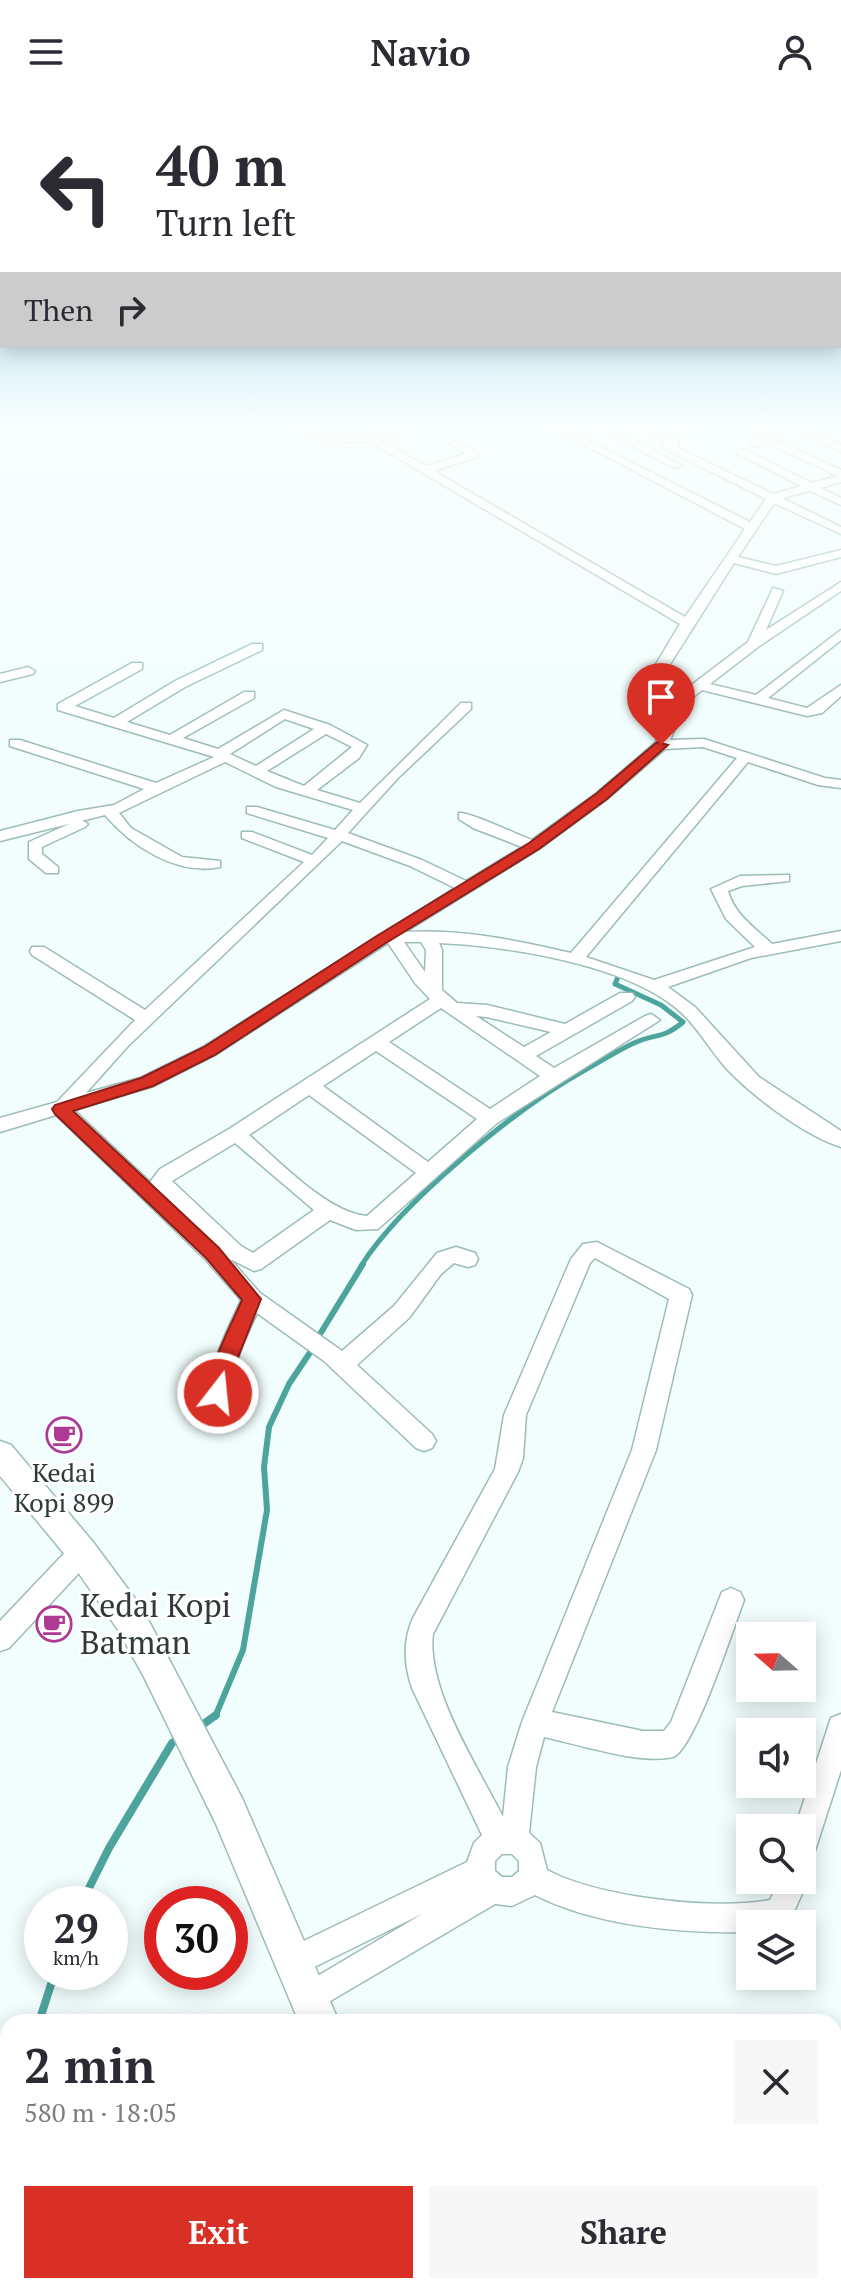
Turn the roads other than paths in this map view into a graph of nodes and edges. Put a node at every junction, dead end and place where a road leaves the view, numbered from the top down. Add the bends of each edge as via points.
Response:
1 (525, 528) edge
2 (752, 528) edge
3 (841, 553) edge
4 (731, 559) junction
5 (841, 586) edge
6 (777, 591) dead end
7 (687, 623) junction
8 (841, 634) edge
9 (753, 644) junction
10 (257, 647) dead end
11 (137, 666) dead end
12 (28, 671) dead end
13 (0, 678) edge
14 (703, 686) junction
15 (841, 689) edge
16 (249, 695) dead end
17 (681, 700) junction
18 (758, 700) junction
19 (466, 706) dead end
20 (113, 724) junction
21 (325, 728) junction
22 (172, 739) junction
23 (15, 743) dead end
24 (661, 745) junction
25 (747, 755) junction
26 (222, 756) junction
27 (256, 772) junction
28 (841, 784) edge
29 (157, 788) junction
30 (306, 792) junction
31 (361, 808) junction
32 (252, 810) dead end
33 (110, 812) junction
34 (464, 816) dead end
35 (247, 835) dead end
36 (0, 836) edge
37 (342, 836) junction
38 (534, 846) junction
39 (315, 861) junction
40 (214, 864) dead end
41 (52, 870) dead end
42 (783, 878) dead end
43 (468, 888) junction
44 (427, 936) junction
45 (841, 936) edge
46 (387, 939) junction
47 (769, 950) junction
48 (38, 951) dead end
49 (575, 959) junction
50 (651, 987) junction
51 (626, 997) dead end
52 (441, 1000) junction
53 (146, 1019) junction
54 (651, 1020) dead end
55 (567, 1030) junction
56 (376, 1042) junction
57 (524, 1055) junction
58 (553, 1076) junction
59 (310, 1086) junction
60 (61, 1109) junction
61 (490, 1118) junction
62 (0, 1125) edge
63 (236, 1134) junction
64 (841, 1140) edge
65 (427, 1171) junction
66 (328, 1211) junction
67 (468, 1259) dead end
68 (252, 1299) junction
69 (342, 1364) junction
70 (224, 1417) dead end
71 (424, 1441) dead end
72 (0, 1454) edge
73 (82, 1552) junction
74 (731, 1600) dead end
75 (0, 1639) edge
76 (535, 1722) junction
77 (841, 1727) edge
78 (813, 1814) edge
79 (506, 1840) junction
80 (531, 1877) junction
81 (487, 1879) junction
82 (788, 1894) edge
83 (294, 1962) junction
84 (314, 2010) edge

1 - 7 street
2 - 4 street
3 - 4 street via 773,570
4 - 7 street
5 - 9 street
6 - 9 street
7 - 17 street via 660,669 665,686
8 - 18 street
9 - 14 street
10 - 20 street
11 - 20 street via 64,704
12 - 13 street
14 - 17 street
14 - 18 street
15 - 18 street via 813,712
16 - 22 street
17 - 24 street
19 - 31 street
20 - 22 street
21 - 26 street via 283,714
21 - 27 street
21 - 30 street via 361,748
22 - 26 street
23 - 29 street
24 - 25 street via 704,743
24 - 38 street
25 - 28 street
25 - 49 street
26 - 27 street
26 - 29 street
27 - 30 street
29 - 33 street
30 - 31 street
31 - 37 street
32 - 37 street
33 - 36 street
33 - 40 street via 126,831 178,861
33 - 41 street via 34,845 34,856
34 - 38 street
35 - 39 street
37 - 39 street
37 - 43 street
38 - 43 street
39 - 53 street
42 - 47 street via 740,881 719,889 735,917
43 - 46 street
44 - 46 street
44 - 49 street via 501,943
44 - 52 street
45 - 47 street
46 - 52 street
46 - 60 street via 209,1051 147,1082
47 - 50 street
48 - 53 street
49 - 50 street
50 - 64 street via 679,1002 739,1070 768,1094
51 - 55 street
52 - 55 street
52 - 56 street
52 - 57 street
53 - 60 street
54 - 58 street
55 - 57 street
56 - 59 street
56 - 61 street
57 - 58 street
58 - 61 street
59 - 63 street
59 - 65 street
60 - 62 street
60 - 68 street via 201,1242
61 - 65 street
63 - 66 street
63 - 66 street via 167,1174 160,1186 234,1252 254,1263
65 - 66 street via 371,1224 356,1225
67 - 69 street via 447,1256 392,1324
68 - 69 street
68 - 70 street via 221,1375 218,1393
69 - 71 street
72 - 73 main road
73 - 75 street
73 - 83 main road via 156,1666 229,1811
74 - 76 street via 681,1731 671,1744 643,1744
76 - 79 street
76 - 79 street via 644,1450 681,1295 597,1250 581,1259 515,1415 506,1472 422,1626 417,1649 425,1688
77 - 78 street
79 - 80 street via 528,1850
79 - 81 street via 484,1851
80 - 81 street via 515,1892 501,1892
80 - 82 street via 544,1887 608,1904 736,1919 779,1913
81 - 83 street
81 - 84 street
83 - 84 main road

